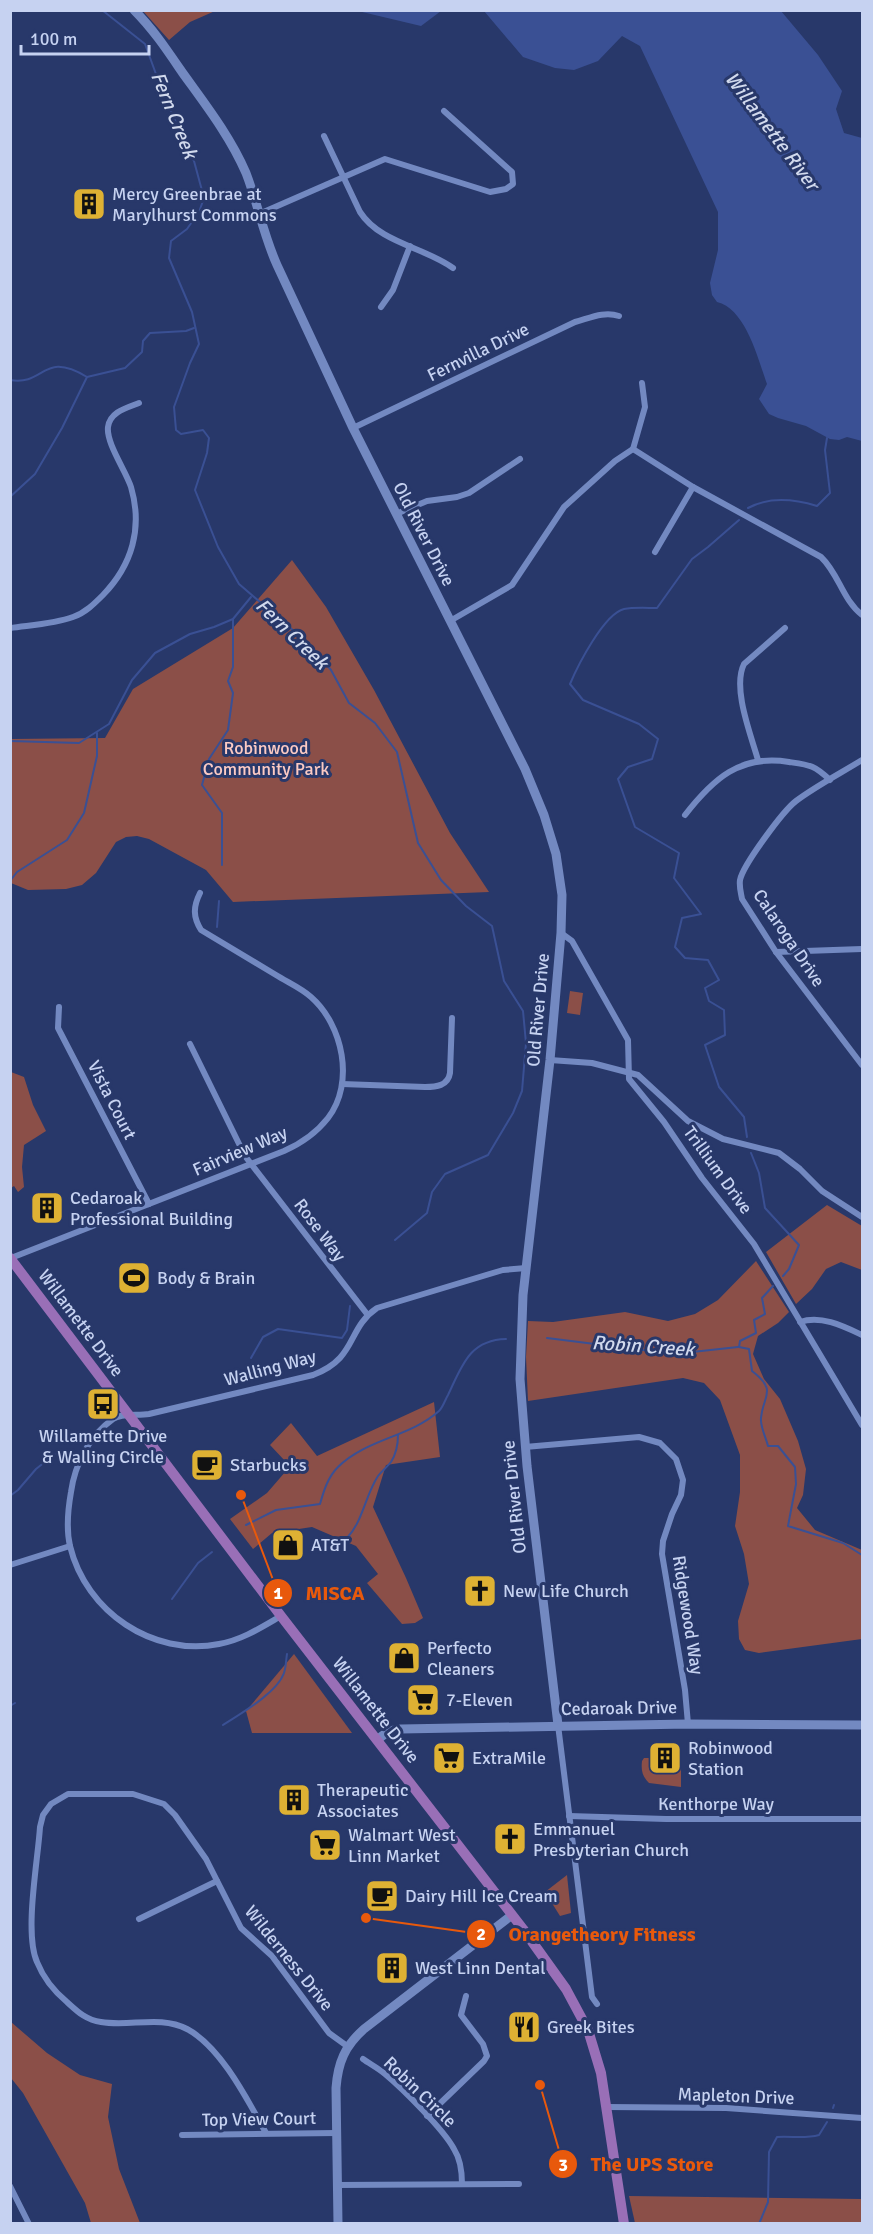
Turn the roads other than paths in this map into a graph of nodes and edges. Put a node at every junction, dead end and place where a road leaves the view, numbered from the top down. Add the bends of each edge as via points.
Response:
1 (134, 10) edge
2 (444, 111) dead end
3 (324, 136) dead end
4 (343, 177) junction
5 (259, 214) junction
6 (410, 246) junction
7 (453, 268) dead end
8 (381, 307) dead end
9 (619, 316) dead end
10 (642, 383) dead end
11 (139, 403) dead end
12 (353, 429) junction
13 (633, 449) junction
14 (520, 459) dead end
15 (693, 487) junction
16 (396, 514) junction
17 (656, 552) dead end
18 (862, 615) edge
19 (450, 621) junction
20 (10, 628) edge
21 (785, 628) dead end
22 (758, 760) junction
23 (862, 760) edge
24 (830, 780) junction
25 (685, 815) dead end
26 (200, 893) dead end
27 (561, 933) junction
28 (862, 949) edge
29 (776, 952) junction
30 (59, 1007) dead end
31 (453, 1018) dead end
32 (190, 1044) dead end
33 (550, 1060) junction
34 (862, 1065) edge
35 (629, 1071) junction
36 (342, 1084) junction
37 (251, 1164) junction
38 (149, 1204) junction
39 (862, 1218) edge
40 (11, 1258) edge
41 (526, 1268) junction
42 (367, 1314) junction
43 (800, 1322) junction
44 (862, 1335) edge
45 (131, 1416) junction
46 (862, 1425) edge
47 (525, 1447) junction
48 (70, 1546) junction
49 (10, 1565) edge
50 (281, 1616) junction
51 (688, 1724) junction
52 (558, 1725) junction
53 (862, 1725) edge
54 (378, 1739) junction
55 (570, 1816) junction
56 (862, 1818) edge
57 (217, 1881) junction
58 (512, 1915) junction
59 (139, 1919) dead end
60 (466, 1996) dead end
61 (597, 2004) dead end
62 (347, 2046) junction
63 (363, 2059) dead end
64 (607, 2107) junction
65 (427, 2116) junction
66 (862, 2118) edge
67 (266, 2133) junction
68 (337, 2133) junction
69 (182, 2135) dead end
70 (462, 2184) junction
71 (519, 2184) dead end
72 (337, 2185) junction
73 (10, 2186) edge
74 (29, 2223) edge
75 (338, 2223) edge
76 (624, 2223) edge

1 - 5 street, Old River Drive via 157,34 218,123 241,162
2 - 4 street via 512,172 513,184 490,192 385,159
3 - 4 street
4 - 5 street
4 - 6 street via 368,222 381,233
5 - 12 street, Old River Drive via 269,248
6 - 7 street
6 - 8 street via 393,291
9 - 12 street, Fernvilla Drive via 602,314 575,322
10 - 13 street via 645,407
11 - 20 street via 114,415 108,429 136,510 135,544 123,570 96,603 80,614
12 - 16 street, Old River Drive
13 - 15 street
13 - 19 street via 564,507 512,585
14 - 16 street via 469,493 427,501
15 - 17 street
15 - 18 street via 821,557
16 - 19 street, Old River Drive
19 - 27 street, Old River Drive via 544,815 560,875
21 - 22 street via 744,663 740,671 741,694
22 - 24 street via 816,767
22 - 25 street via 714,781
23 - 24 street, Calaroga Drive
24 - 29 street, Calaroga Drive via 787,809 741,879 742,899
26 - 36 street, Fairview Way via 194,905 201,930 309,995 319,1005 339,1044
27 - 33 street, Old River Drive
27 - 35 street, Trillium Drive via 572,941 628,1040
28 - 29 street
29 - 34 street, Calaroga Drive
30 - 38 street, Vista Court via 58,1028
31 - 36 street via 450,1073 443,1084
32 - 37 street, Rose Way
33 - 35 street
33 - 41 street, Old River Drive
35 - 39 street via 646,1081 688,1121 723,1138 779,1153 822,1191
35 - 43 street, Trillium Drive via 629,1080 754,1244
36 - 37 street, Fairview Way via 332,1112 319,1128 290,1148
37 - 38 street, Fairview Way
37 - 42 street, Rose Way
38 - 40 street, Fairview Way
40 - 45 main road, Willamette Drive
41 - 42 street via 503,1270 390,1302
41 - 47 street, Old River Drive via 520,1378
42 - 45 street, Walling Way via 346,1352 325,1370
43 - 44 street via 826,1321
43 - 46 street, Trillium Drive
45 - 48 street, Walling Way via 116,1417 104,1426 75,1470 68,1507
45 - 50 main road, Willamette Drive
47 - 51 street, Ridgewood Way via 639,1437 660,1443 676,1459 682,1473 682,1488 667,1525 662,1554
47 - 52 street, Old River Drive
48 - 49 street
48 - 50 street via 85,1580 102,1605 124,1624 152,1638 183,1646 217,1645
50 - 54 main road, Willamette Drive
51 - 52 street, Cedaroak Drive
51 - 53 street, Cedaroak Drive
52 - 54 street, Cedaroak Drive via 401,1729
52 - 55 street, Old River Drive
54 - 58 main road, Willamette Drive
55 - 56 street, Kenthorpe Way
55 - 61 street, Old River Drive via 592,1997
57 - 59 street
57 - 62 street, Wilderness Drive via 241,1928 272,1956 329,2033
57 - 67 street, Wilderness Drive via 184,1828 161,1803 129,1793 62,1796 47,1809 40,1823 34,1951 37,1963 57,1994 85,2018 111,2023 166,2022 196,2035 239,2085
58 - 62 street
58 - 64 main road, Willamette Drive via 562,1982 579,2012 602,2073
60 - 65 street via 461,2015 483,2044 487,2056
62 - 68 street via 337,2075
63 - 65 street, Robin Circle via 385,2074
64 - 66 street, Mapleton Drive via 726,2109
64 - 76 main road, Willamette Drive
65 - 70 street, Robin Circle via 454,2148
67 - 68 street, Top View Court
67 - 69 street, Top View Court
68 - 72 street
70 - 71 street
70 - 72 street
72 - 75 street
73 - 74 street

